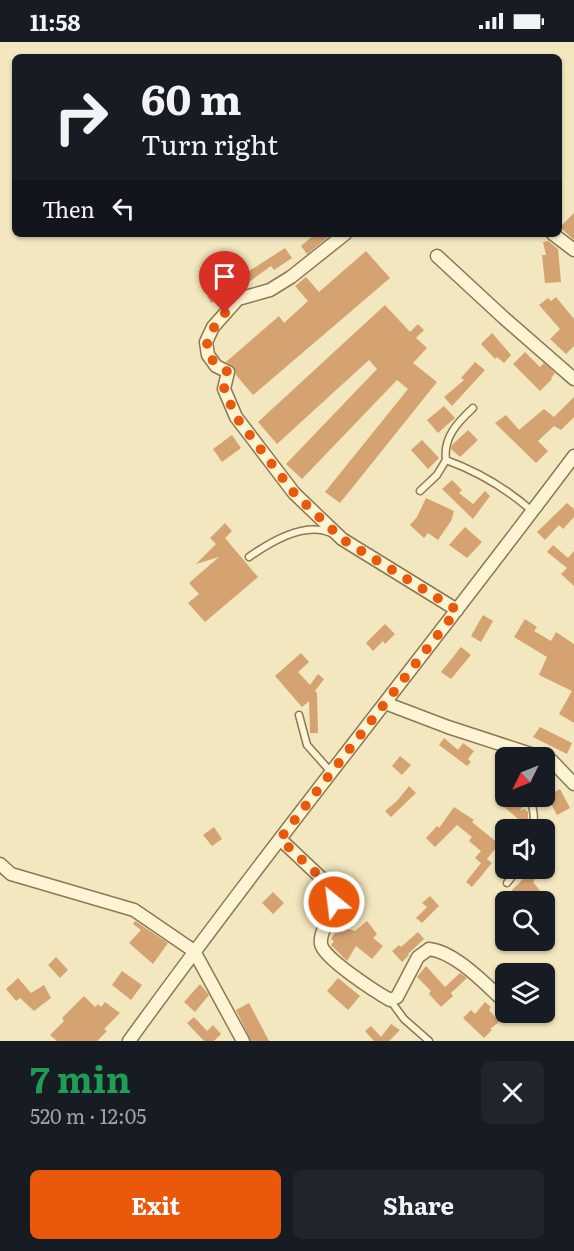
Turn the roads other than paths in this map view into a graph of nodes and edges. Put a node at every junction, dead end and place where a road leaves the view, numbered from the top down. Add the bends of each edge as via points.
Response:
1 (341, 237) edge
2 (557, 237) edge
3 (574, 250) edge
4 (437, 256) dead end
5 (574, 379) edge
6 (473, 408) dead end
7 (446, 460) junction
8 (573, 460) edge
9 (420, 491) dead end
10 (532, 510) junction
11 (342, 539) junction
12 (249, 558) dead end
13 (457, 610) junction
14 (386, 704) junction
15 (299, 715) dead end
16 (505, 747) edge
17 (555, 767) edge
18 (332, 772) junction
19 (572, 776) edge
20 (280, 839) junction
21 (0, 864) edge
22 (511, 879) edge
23 (507, 884) dead end
24 (194, 951) junction
25 (495, 994) edge
26 (390, 1000) junction
27 (129, 1041) edge
28 (243, 1041) edge
29 (429, 1041) edge

1 - 11 street via 270,290 238,298 213,327 206,342 207,355 228,372 224,389 236,417 294,493
2 - 3 street
4 - 5 street
6 - 7 lane via 447,439
7 - 9 lane
7 - 10 lane via 487,477
8 - 10 street
10 - 13 street
11 - 12 lane via 322,529 306,531 265,546
11 - 13 street
13 - 14 street
14 - 16 street
14 - 18 street
15 - 18 lane via 307,745
17 - 19 street
18 - 20 street
20 - 24 street
20 - 26 street via 334,890 333,910 321,944 324,951 370,989
21 - 24 street via 10,874 134,910
22 - 23 lane
24 - 27 street
24 - 28 street
25 - 26 street via 441,950 429,949 418,957 397,997
26 - 29 lane

